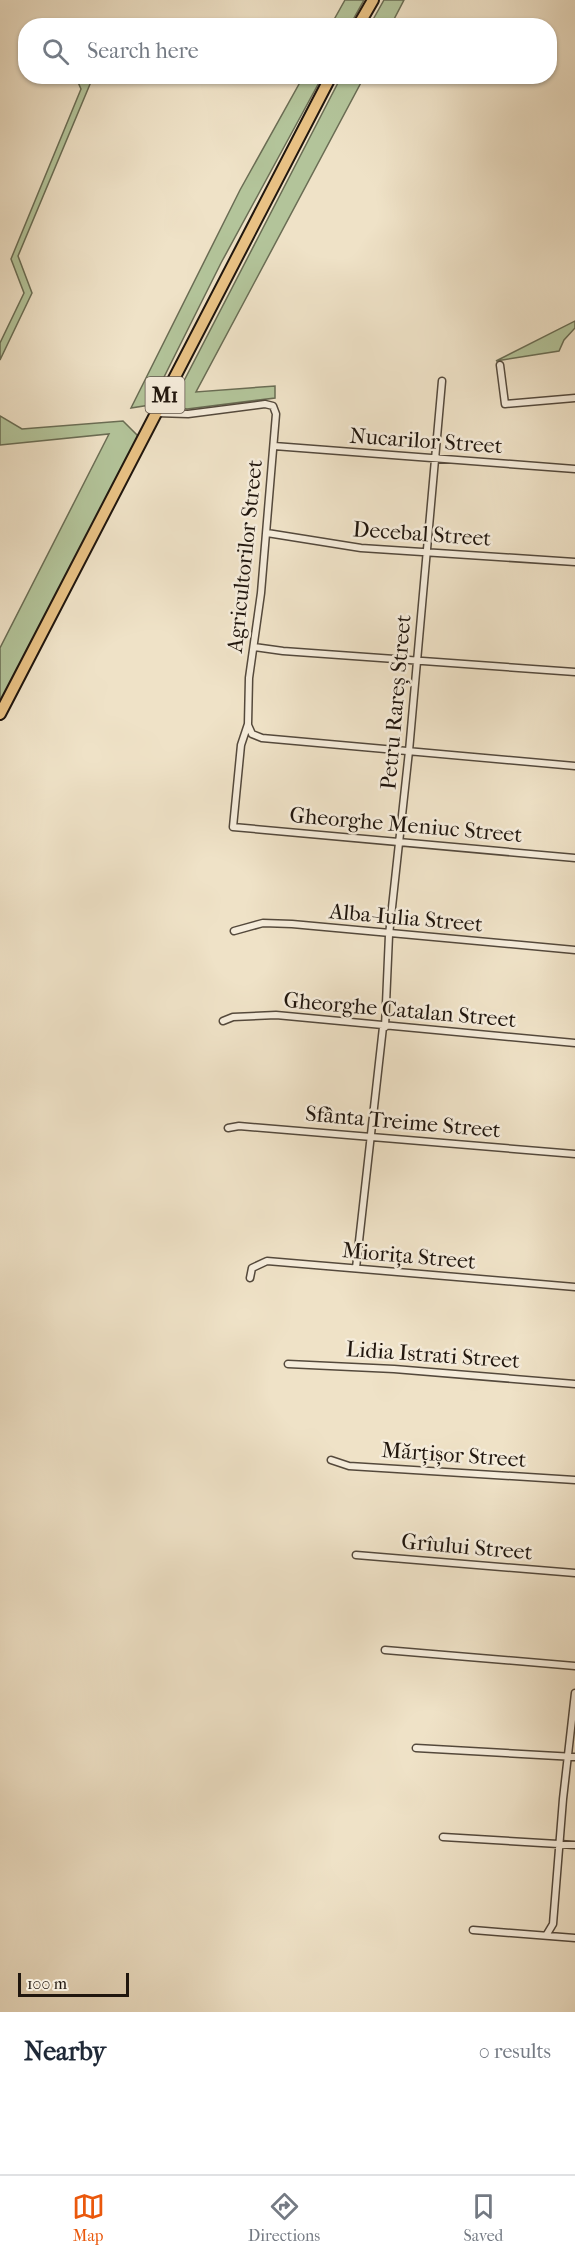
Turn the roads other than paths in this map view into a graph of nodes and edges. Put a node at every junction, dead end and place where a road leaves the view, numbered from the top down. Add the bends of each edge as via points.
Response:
1 (373, 0) edge
2 (363, 18) edge
3 (327, 84) edge
4 (500, 366) dead end
5 (442, 381) dead end
6 (575, 398) edge
7 (156, 413) junction
8 (274, 446) junction
9 (436, 460) junction
10 (575, 469) edge
11 (267, 533) junction
12 (428, 551) junction
13 (575, 562) edge
14 (254, 647) junction
15 (416, 661) junction
16 (575, 672) edge
17 (0, 714) edge
18 (248, 724) junction
19 (409, 751) junction
20 (575, 766) edge
21 (233, 827) joint
22 (400, 842) junction
23 (575, 858) edge
24 (234, 931) dead end
25 (389, 934) junction
26 (575, 950) edge
27 (223, 1021) dead end
28 (384, 1027) junction
29 (575, 1042) edge
30 (228, 1128) dead end
31 (372, 1137) junction
32 (575, 1154) edge
33 (356, 1268) junction
34 (250, 1278) dead end
35 (575, 1287) edge
36 (288, 1364) dead end
37 (575, 1384) edge
38 (331, 1460) dead end
39 (575, 1480) edge
40 (356, 1555) dead end
41 (575, 1573) edge
42 (385, 1650) dead end
43 (575, 1666) edge
44 (575, 1693) edge
45 (416, 1748) dead end
46 (571, 1756) edge
47 (443, 1837) dead end
48 (559, 1843) junction
49 (575, 1845) edge
50 (473, 1930) dead end
51 (546, 1934) junction
52 (575, 1938) edge

1 - 2 highway
3 - 7 highway, M1
4 - 6 street via 505,404
5 - 9 street, Petru Rareș Street
7 - 8 street, Agricultorilor Street via 273,406
7 - 17 highway, M1
8 - 9 street, Nucarilor Street
8 - 11 street, Agricultorilor Street
9 - 10 street, Nucarilor Street
9 - 12 street, Petru Rareș Street
11 - 12 street, Decebal Street via 361,548
11 - 14 street, Agricultorilor Street
12 - 13 street, Decebal Street
12 - 15 street, Petru Rareș Street
14 - 15 street
14 - 18 street, Agricultorilor Street
15 - 16 street
15 - 19 street, Petru Rareș Street
18 - 19 street via 256,738
18 - 21 street, Agricultorilor Street via 241,745
19 - 20 street
19 - 22 street, Petru Rareș Street
21 - 22 street, Gheorghe Meniuc Street
22 - 23 street, Gheorghe Meniuc Street
22 - 25 street, Petru Rareș Street
24 - 25 street, Alba-Iulia Street via 263,924
25 - 26 street, Alba-Iulia Street
25 - 28 street, Petru Rareș Street
27 - 28 street, Gheorghe Catalan Street via 276,1015
28 - 29 street, Gheorghe Catalan Street
28 - 31 street, Petru Rareș Street
30 - 31 street, Sfânta Treime Street
31 - 32 street, Sfânta Treime Street
31 - 33 street, Petru Rareș Street
33 - 34 street, Miorița Street via 267,1261 252,1268
33 - 35 street, Miorița Street
36 - 37 street, Lidia Istrati Street
38 - 39 street, Mărțișor Street via 349,1466
40 - 41 street, Grîului Street
42 - 43 street
44 - 46 street
45 - 46 street
46 - 48 street
47 - 48 street
48 - 49 street
48 - 51 street via 553,1924
50 - 51 street
51 - 52 street

